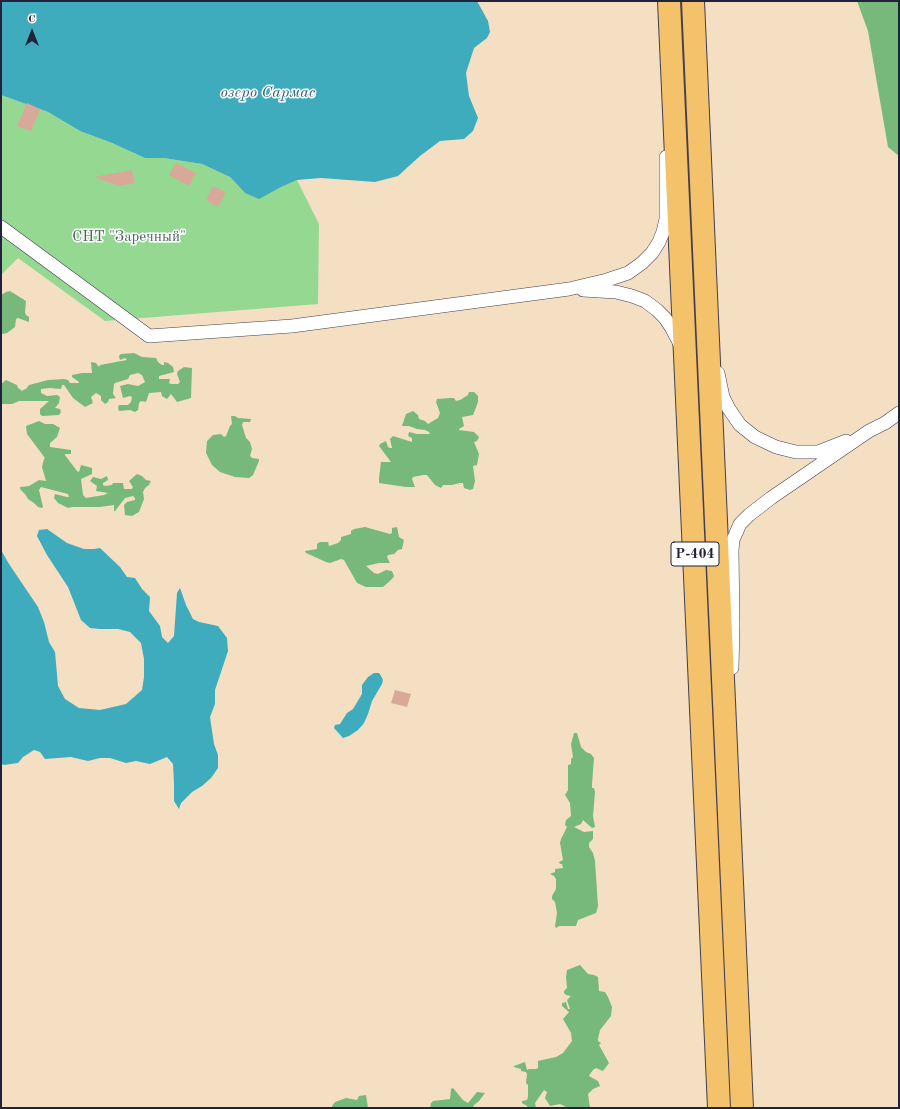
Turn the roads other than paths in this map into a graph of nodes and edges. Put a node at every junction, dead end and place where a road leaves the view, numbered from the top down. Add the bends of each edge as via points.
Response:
1 (669, 1) edge
2 (693, 1) edge
3 (670, 24) junction
4 (1, 227) edge
5 (569, 289) junction
6 (707, 323) junction
7 (687, 378) junction
8 (899, 413) edge
9 (870, 431) junction
10 (729, 822) junction
11 (719, 1108) edge
12 (742, 1108) edge

1 - 3 highway, Р-404
2 - 6 highway, Р-404
3 - 5 street via 664,82 666,219 663,232 652,253 628,272
3 - 7 highway, Р-404
4 - 5 street via 149,336 292,326
5 - 7 street via 616,292 645,301 657,310 677,337
6 - 9 street via 723,397 740,425 755,438 796,452 818,452
6 - 10 highway, Р-404
7 - 11 highway, Р-404
8 - 9 street
9 - 10 street via 771,498 740,524 733,540
10 - 12 highway, Р-404

